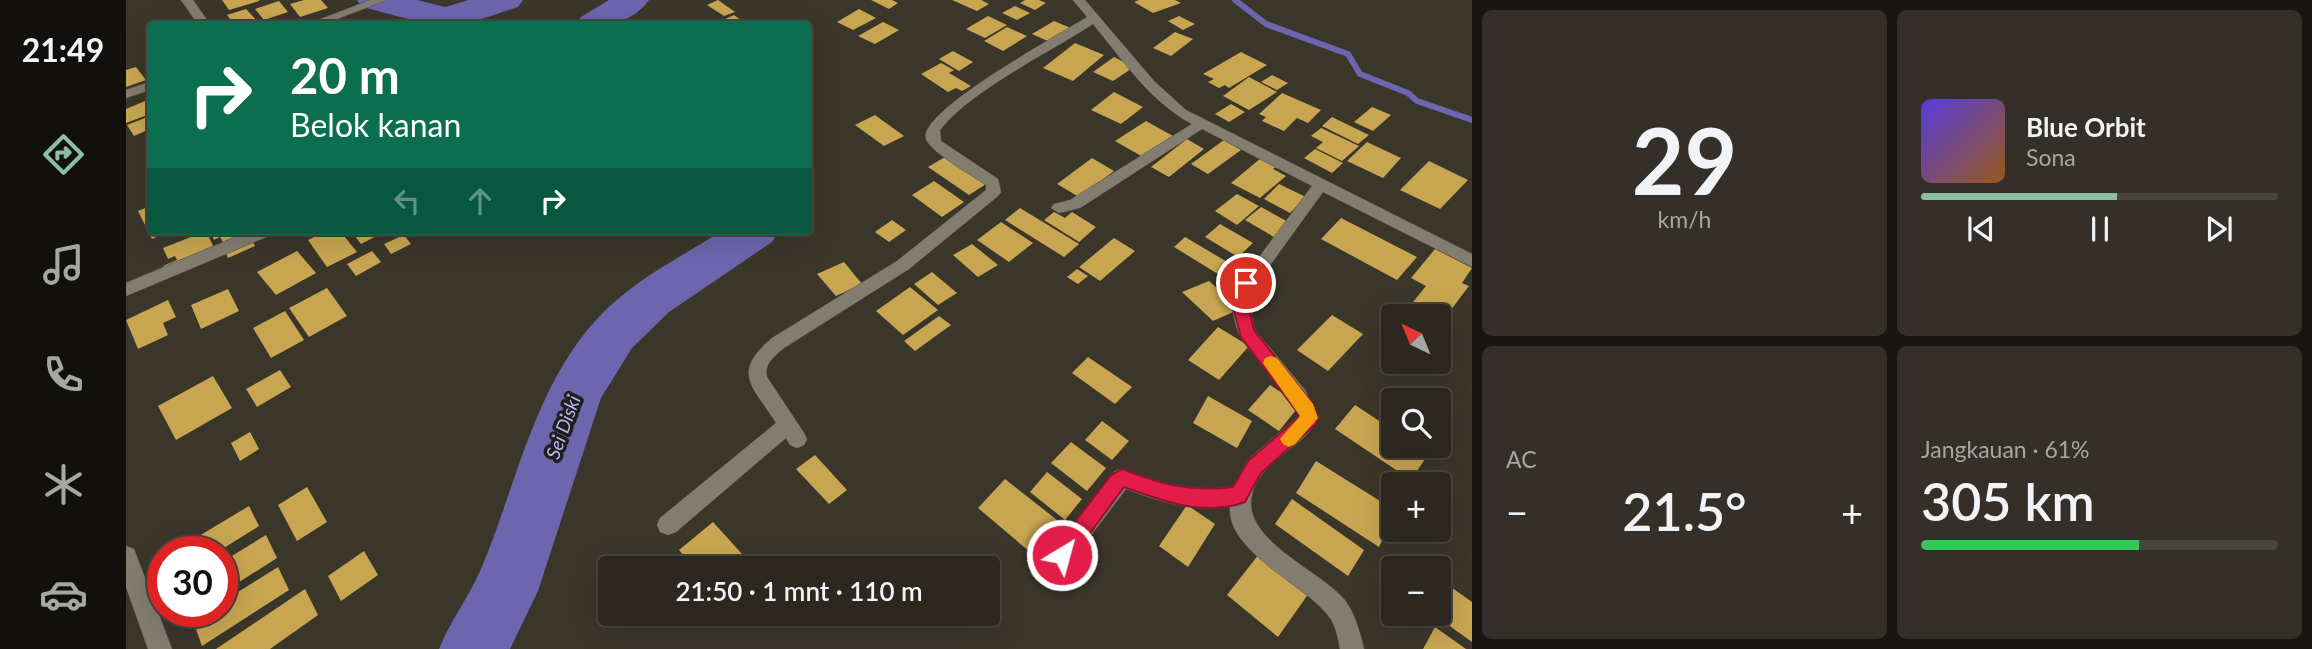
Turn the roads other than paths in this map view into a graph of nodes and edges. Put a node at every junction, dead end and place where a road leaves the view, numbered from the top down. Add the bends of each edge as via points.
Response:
1 (187, 0) edge
2 (1079, 0) edge
3 (375, 2) edge
4 (349, 12) junction
5 (1094, 18) junction
6 (202, 21) edge
7 (323, 21) edge
8 (356, 21) edge
9 (147, 87) edge
10 (126, 94) edge
11 (1201, 124) junction
12 (1320, 185) junction
13 (1059, 208) dead end
14 (256, 235) edge
15 (1472, 261) edge
16 (126, 290) edge
17 (1239, 496) junction
18 (668, 525) dead end
19 (1062, 555) dead end
20 (126, 558) edge
21 (160, 649) edge
22 (1352, 649) edge

1 - 6 street
2 - 5 street
3 - 4 street
4 - 7 street
4 - 8 street
5 - 11 street via 1164,99
5 - 18 street via 967,98 933,128 936,144 993,183 993,192 903,265 818,316 761,358 758,379 792,432
9 - 10 street
11 - 12 street
11 - 13 street via 1075,204
12 - 15 street
12 - 17 street via 1238,296 1247,332 1310,418 1254,467
14 - 16 street
17 - 19 street via 1201,500 1162,493 1122,478
17 - 22 street via 1241,522 1262,547 1334,605 1349,631
20 - 21 street

